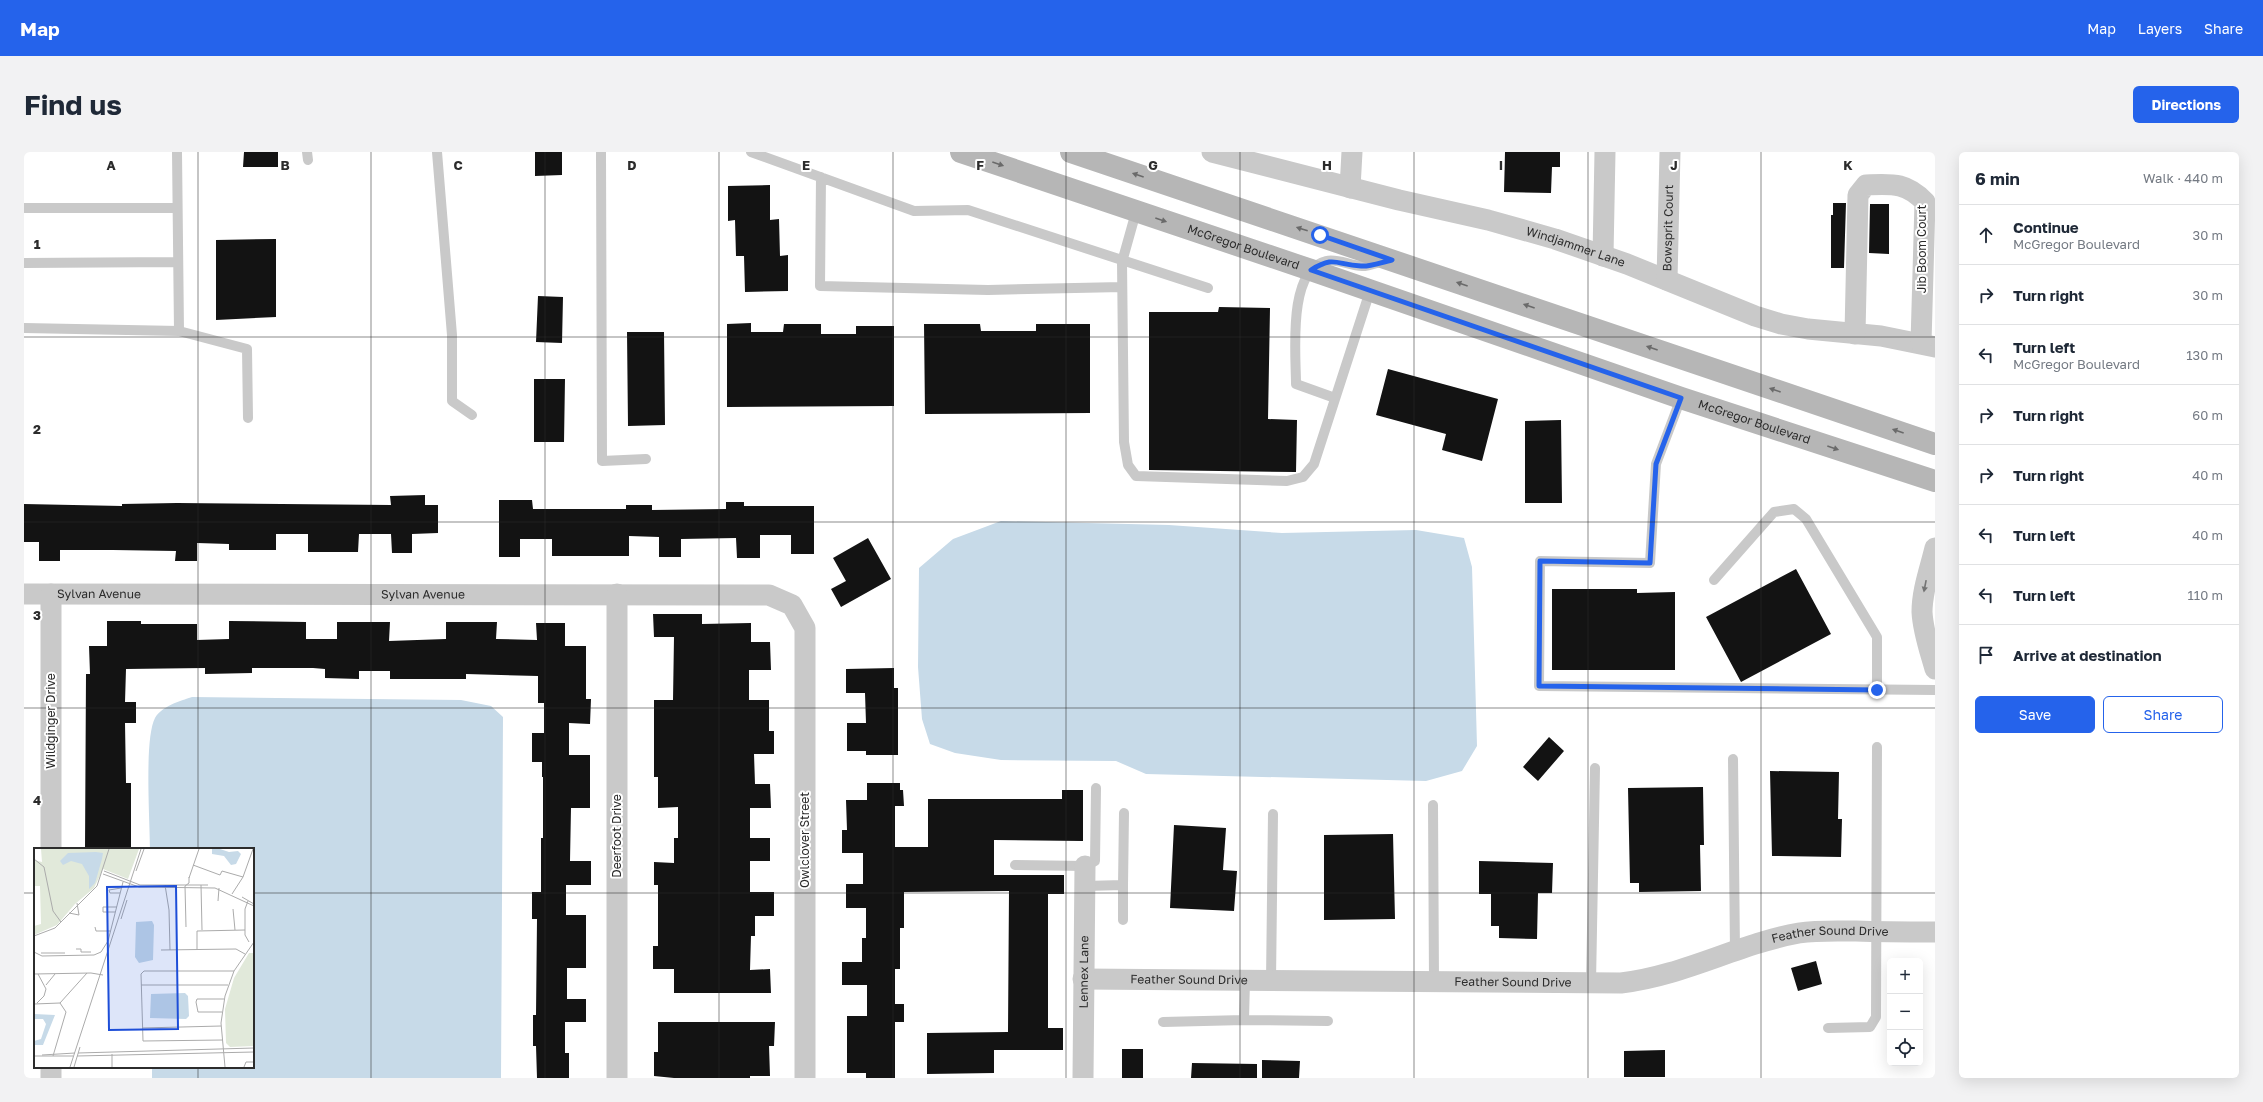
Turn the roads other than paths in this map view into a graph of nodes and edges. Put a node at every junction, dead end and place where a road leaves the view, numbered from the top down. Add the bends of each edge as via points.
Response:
1 (177, 152) edge
2 (437, 152) edge
3 (601, 152) edge
4 (751, 152) edge
5 (961, 152) edge
6 (1071, 152) edge
7 (1212, 152) edge
8 (1352, 152) edge
9 (1605, 152) edge
10 (1670, 152) edge
11 (821, 177) junction
12 (1350, 188) junction
13 (24, 208) edge
14 (177, 208) junction
15 (1136, 212) junction
16 (1603, 256) junction
17 (1392, 260) junction
18 (177, 262) junction
19 (1122, 262) junction
20 (24, 263) edge
21 (1311, 270) junction
22 (1667, 280) junction
23 (1122, 287) junction
24 (1208, 288) dead end
25 (1370, 291) junction
26 (24, 328) edge
27 (180, 331) junction
28 (1855, 334) junction
29 (1928, 345) edge
30 (1335, 398) junction
31 (1681, 398) junction
32 (472, 416) dead end
33 (248, 418) dead end
34 (1935, 444) edge
35 (646, 459) dead end
36 (1935, 481) edge
37 (1935, 548) edge
38 (1714, 580) dead end
39 (24, 594) edge
40 (51, 594) junction
41 (617, 594) junction
42 (792, 605) joint
43 (1935, 669) edge
44 (1877, 690) junction
45 (1935, 690) edge
46 (1877, 747) dead end
47 (1734, 759) dead end
48 (1595, 768) dead end
49 (1096, 788) dead end
50 (1433, 804) dead end
51 (1124, 813) dead end
52 (1273, 814) dead end
53 (51, 848) edge
54 (1015, 865) dead end
55 (1085, 876) junction
56 (1123, 885) junction
57 (1123, 920) dead end
58 (1877, 932) junction
59 (1935, 932) edge
60 (1735, 952) junction
61 (1083, 979) junction
62 (1245, 981) junction
63 (1271, 981) junction
64 (1434, 982) junction
65 (1591, 983) junction
66 (1244, 1020) junction
67 (1328, 1021) dead end
68 (1163, 1022) dead end
69 (1828, 1028) dead end
70 (617, 1078) edge
71 (805, 1078) edge
72 (1083, 1078) edge

1 - 14 lane
2 - 32 lane via 452,334 452,401
3 - 35 lane via 602,461
4 - 11 lane
5 -> 15 main road, McGregor Boulevard
17 -> 6 main road
7 - 12 street, Windjammer Lane
8 - 12 street
9 - 16 street
10 - 22 street, Bowsprit Court
11 - 19 lane via 914,211 968,210
11 - 23 lane via 820,286 988,290
12 - 16 street, Windjammer Lane via 1488,220 1556,239
13 - 14 lane
14 - 18 lane
15 - 19 lane
15 -> 21 main road, McGregor Boulevard
16 - 22 street, Windjammer Lane
17 - 21 lane via 1362,266 1325,261
34 -> 17 main road
18 - 20 lane
18 - 27 lane
19 - 23 lane
19 - 24 lane
21 - 25 main road, McGregor Boulevard
21 - 30 lane via 1302,287 1295,323 1296,384
22 - 28 street, Windjammer Lane via 1755,316 1782,324
23 - 30 lane via 1124,442 1128,465 1136,476 1287,481 1303,477 1314,464
25 - 30 lane
25 - 31 main road, McGregor Boulevard
26 - 27 lane
27 - 33 lane via 247,349
28 - 29 street, Windjammer Lane
28 - 29 street, Jib Boom Court via 1858,195 1866,185 1899,185 1914,191 1925,202
31 -> 36 main road, McGregor Boulevard
31 - 44 lane via 1656,464 1650,563 1540,561 1539,686
37 -> 43 street via 1925,586 1922,611
38 - 44 lane via 1774,512 1794,509 1806,519 1877,637
39 - 40 street, Sylvan Avenue
40 - 41 street, Sylvan Avenue
40 - 53 street, Wildginger Drive
41 - 42 street, Sylvan Avenue via 769,594
41 - 70 street, Deerfoot Drive
42 - 71 street, Owlclover Street via 805,628
44 - 45 lane
46 - 58 lane
47 - 60 lane
48 - 65 lane
49 - 55 lane via 1094,861
50 - 64 lane
51 - 56 lane
52 - 63 lane
54 - 55 lane
55 - 56 lane
55 - 61 street, Lennex Lane
56 - 57 lane
58 - 59 street, Feather Sound Drive
58 - 60 street, Feather Sound Drive via 1800,933
58 - 69 lane via 1876,1017 1870,1027
60 - 65 street, Feather Sound Drive via 1646,980
61 - 62 street, Feather Sound Drive
61 - 72 street, Lennex Lane
62 - 63 street, Feather Sound Drive
62 - 66 lane
63 - 64 street, Feather Sound Drive
64 - 65 street, Feather Sound Drive
66 - 67 lane
66 - 68 lane

